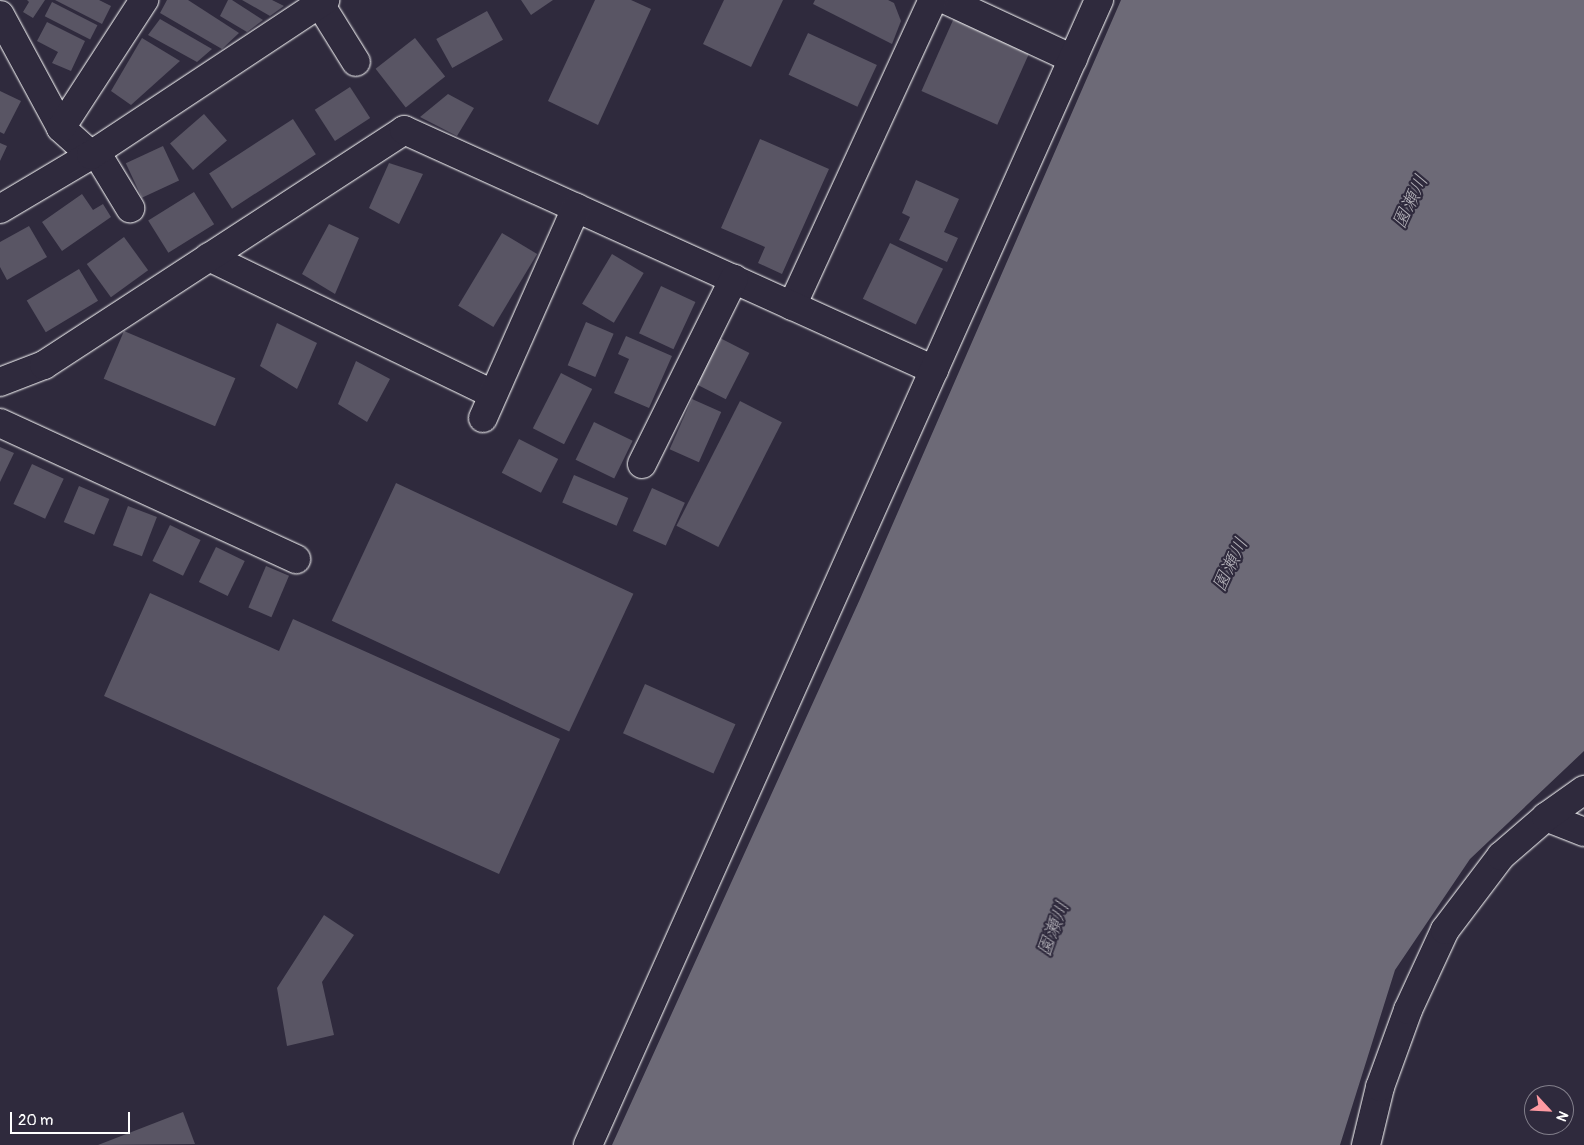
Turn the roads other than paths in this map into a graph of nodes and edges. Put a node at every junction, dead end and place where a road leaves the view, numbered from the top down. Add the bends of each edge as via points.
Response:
1 (144, 0) edge
2 (933, 0) edge
3 (946, 0) edge
4 (1099, 0) edge
5 (322, 2) edge
6 (0, 16) edge
7 (1073, 59) junction
8 (356, 62) dead end
9 (61, 128) junction
10 (94, 153) junction
11 (130, 208) dead end
12 (576, 208) junction
13 (0, 209) edge
14 (209, 257) junction
15 (734, 279) junction
16 (792, 306) junction
17 (934, 370) junction
18 (0, 382) edge
19 (0, 424) edge
20 (642, 464) dead end
21 (296, 559) dead end
22 (1584, 790) edge
23 (1546, 817) junction
24 (1584, 832) edge
25 (588, 1145) edge
26 (1366, 1145) edge

1 - 9 street
2 - 16 street
3 - 7 street
4 - 7 street
5 - 8 street
5 - 10 street
6 - 9 street
7 - 17 street
9 - 10 street
10 - 11 street
10 - 13 street
12 - 14 street via 404,130
12 - 14 street via 488,406
12 - 15 street
14 - 18 street via 44,365
15 - 16 street
15 - 20 street
16 - 17 street
17 - 25 street
19 - 21 street
22 - 23 street
23 - 24 street
23 - 26 street via 1502,856 1445,930 1408,1010 1380,1087

